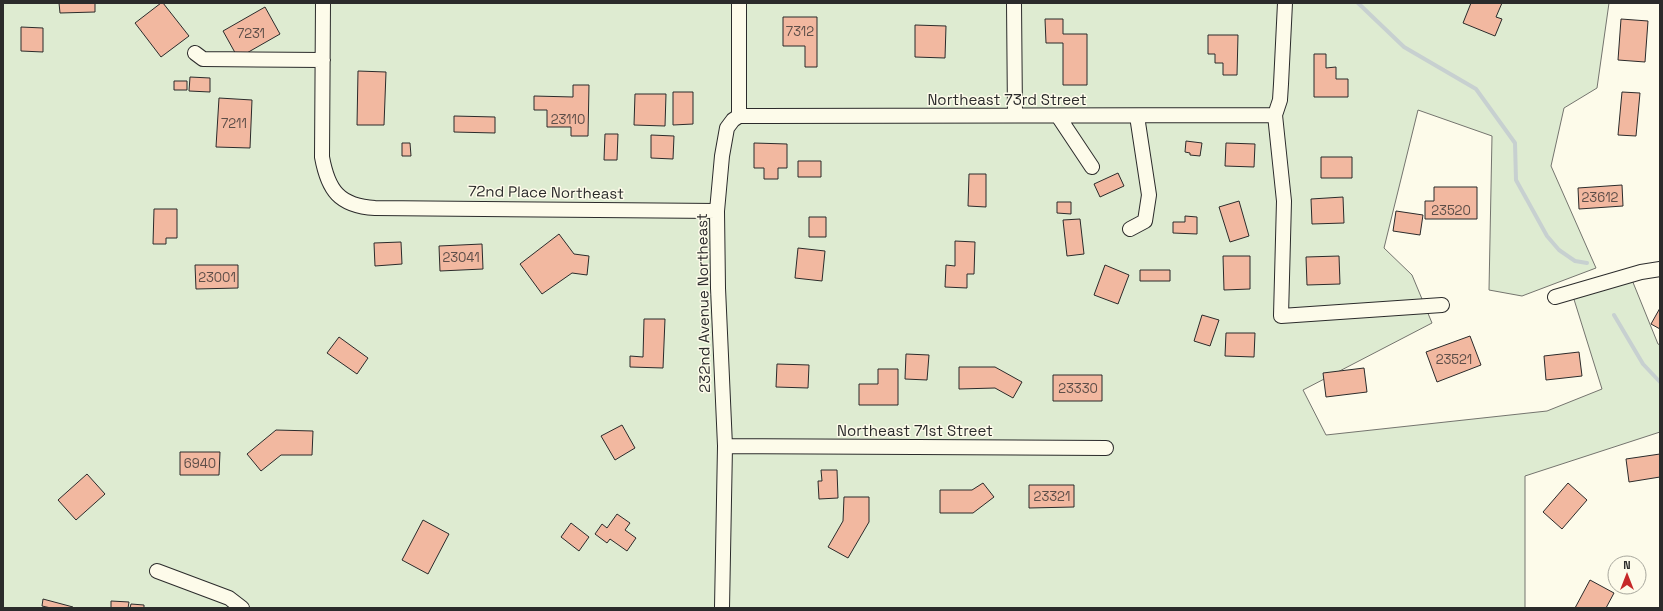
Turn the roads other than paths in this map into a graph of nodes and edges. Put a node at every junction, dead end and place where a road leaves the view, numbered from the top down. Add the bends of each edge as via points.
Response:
1 (323, 3) edge
2 (739, 3) edge
3 (1014, 3) edge
4 (1285, 3) edge
5 (196, 53) dead end
6 (323, 60) junction
7 (1016, 115) junction
8 (1275, 115) junction
9 (739, 116) junction
10 (1058, 116) junction
11 (1137, 116) junction
12 (1092, 167) dead end
13 (717, 211) junction
14 (1130, 229) dead end
15 (1660, 269) edge
16 (1555, 297) dead end
17 (1442, 306) dead end
18 (725, 446) junction
19 (1106, 448) dead end
20 (157, 571) dead end
21 (242, 608) edge
22 (722, 608) edge

1 - 6 street, 72nd Place Northeast
2 - 9 street
3 - 7 street
4 - 8 street via 1282,84
5 - 6 street via 203,59
6 - 13 street, 72nd Place Northeast via 322,157 325,174 335,192 348,202 375,208
7 - 9 street, Northeast 73rd Street
7 - 10 street, Northeast 73rd Street
8 - 11 street, Northeast 73rd Street
8 - 17 street via 1284,201 1282,310
9 - 13 street, 232nd Avenue Northeast via 727,128
10 - 11 street, Northeast 73rd Street
10 - 12 street
11 - 14 street via 1149,195 1145,222
13 - 18 street, 232nd Avenue Northeast
15 - 16 street
18 - 19 street, Northeast 71st Street
18 - 22 street, 232nd Avenue Northeast
20 - 21 street via 229,598

